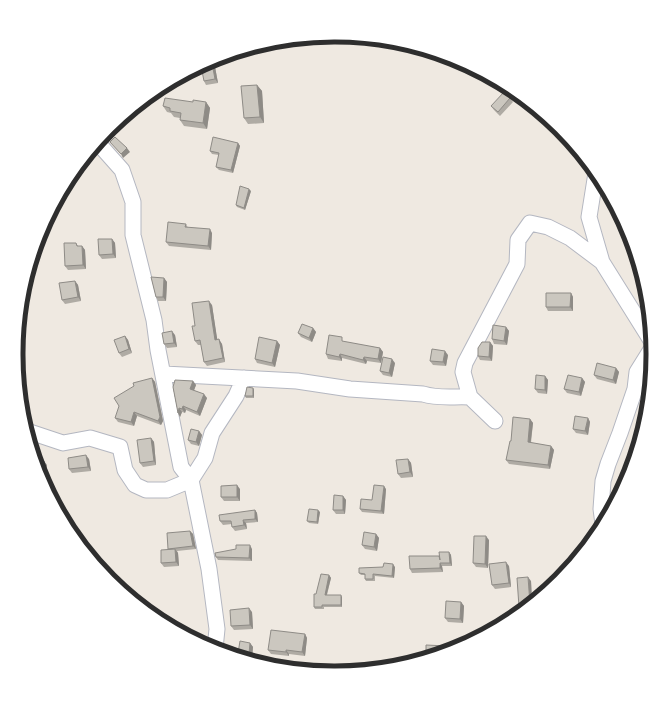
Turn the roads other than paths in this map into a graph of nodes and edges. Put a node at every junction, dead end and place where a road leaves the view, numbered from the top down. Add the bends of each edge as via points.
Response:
1 (102, 147) edge
2 (595, 182) edge
3 (602, 262) junction
4 (645, 330) edge
5 (646, 359) edge
6 (164, 374) junction
7 (244, 378) junction
8 (470, 397) junction
9 (495, 421) dead end
10 (34, 433) edge
11 (191, 480) junction
12 (602, 514) edge
13 (216, 642) edge

1 - 6 street via 122,170 133,202 133,235
2 - 3 street via 589,217
3 - 4 street
3 - 8 street via 570,238 548,227 530,223 518,240 517,264 465,363 463,372
5 - 12 street via 638,372 635,389 603,481
6 - 7 street
6 - 11 street via 181,467
7 - 8 street via 297,381 433,397
7 - 11 street via 236,396 212,433 205,458
8 - 9 street
10 - 11 street via 63,443 90,438 120,447 128,475 135,485 146,490 167,490
11 - 13 street via 214,607

